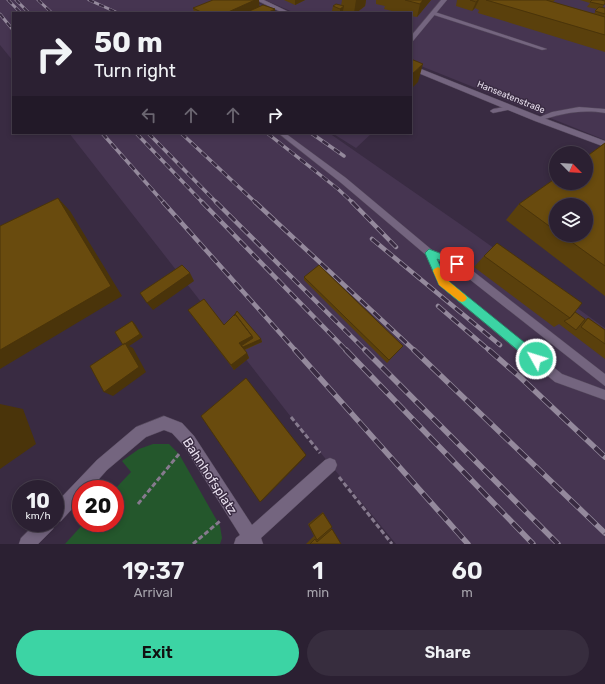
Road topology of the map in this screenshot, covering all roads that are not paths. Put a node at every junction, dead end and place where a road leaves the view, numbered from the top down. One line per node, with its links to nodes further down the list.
1 (444, 0): 4 (street)
2 (263, 1): 3 (street)
3 (286, 12)
4 (433, 13): 5 (street); 6 (lane)
5 (412, 39)
6 (544, 49)
7 (412, 67): 8 (street, Hanseatenstraße)
8 (510, 108): 9 (lane); 11 (street, Hanseatenstraße)
9 (493, 111)
10 (605, 111): 11 (lane)
11 (538, 119): 13 (street, Hanseatenstraße)
12 (282, 134): 14 (lane)
13 (605, 144)
14 (429, 253): 15 (lane); 16 (lane)
15 (605, 381)
16 (605, 395)
17 (330, 465): 20 (street, Bahnhofsplatz)
18 (64, 505): 20 (street, Bahnhofsplatz)
19 (38, 532): 21 (street)
20 (249, 542)
21 (27, 544)

